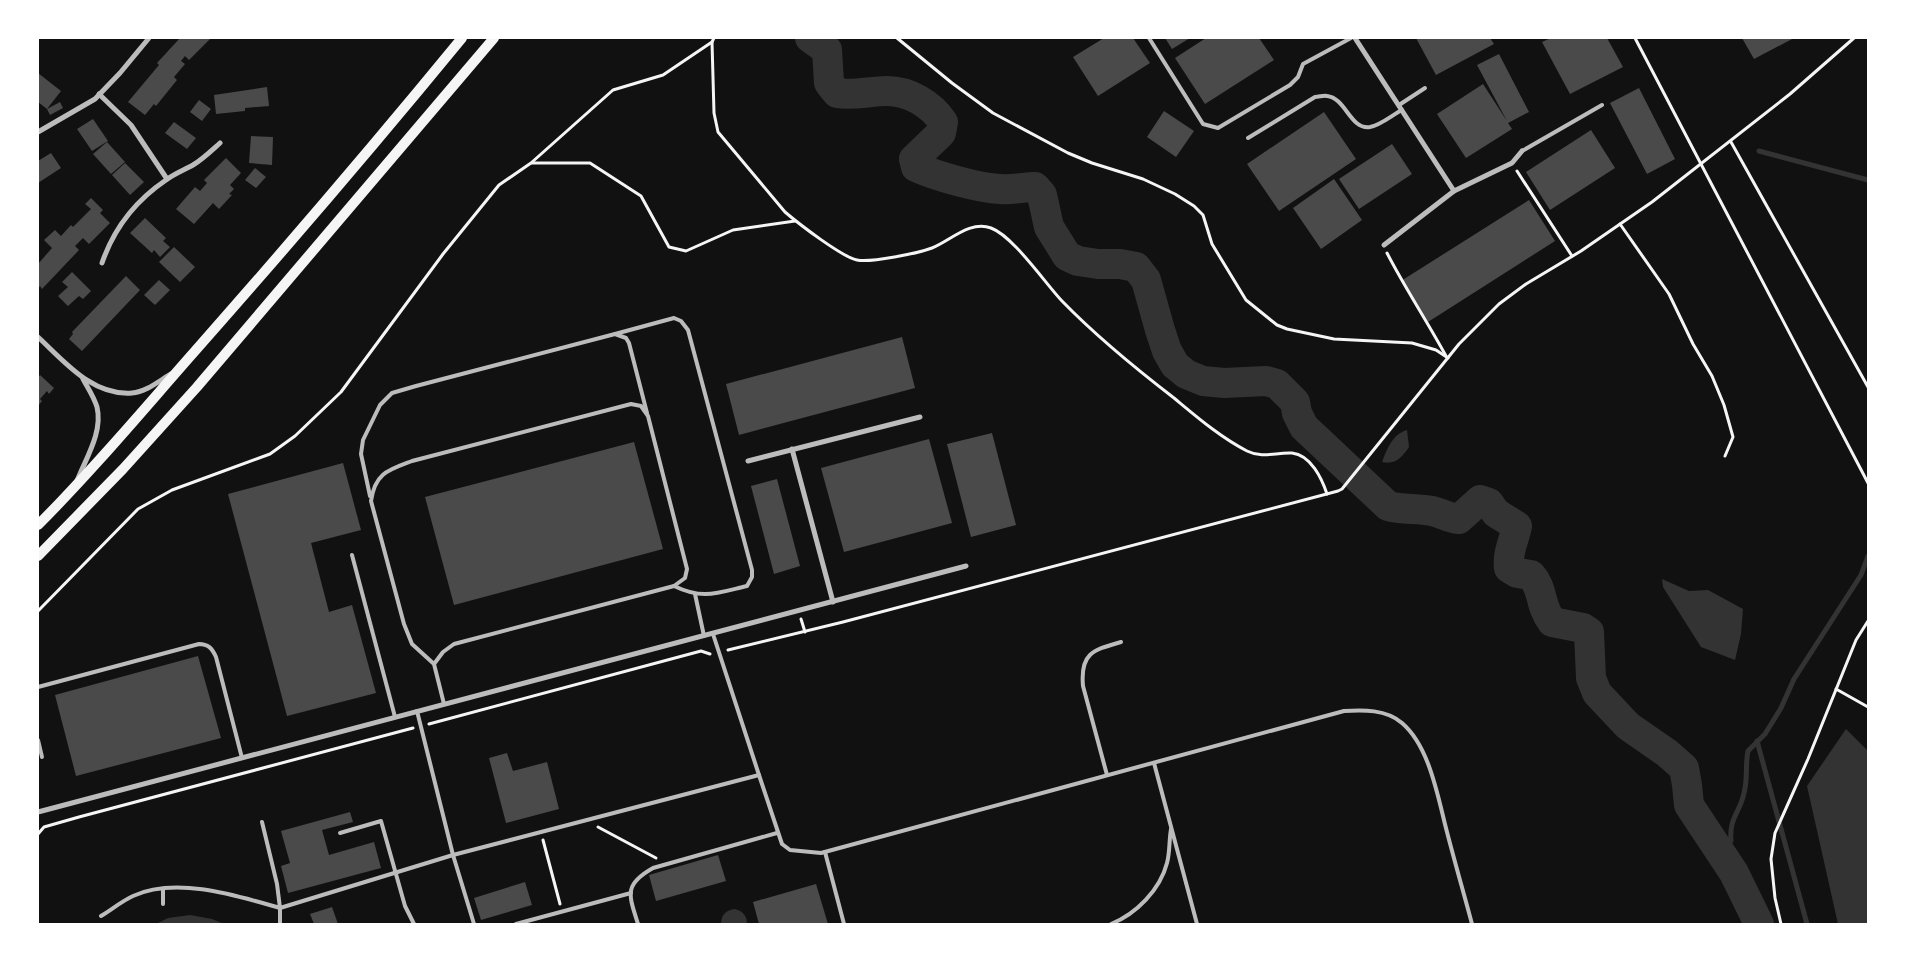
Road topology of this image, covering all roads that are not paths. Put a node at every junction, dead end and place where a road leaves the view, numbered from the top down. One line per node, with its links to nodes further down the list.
1 (149, 38): 8 (street)
2 (462, 38): 21 (main road)
3 (494, 38): 31 (main road)
4 (1149, 38): 5 (lane)
5 (1351, 38)
6 (1355, 38): 10 (street)
7 (1425, 88): 10 (lane)
8 (99, 94): 11 (street); 15 (street)
9 (1602, 105): 14 (lane)
10 (1400, 107): 12 (lane); 16 (street)
11 (38, 132)
12 (1248, 138)
13 (220, 143): 15 (street)
14 (1522, 151): 16 (street)
15 (167, 179): 18 (street)
16 (1454, 191): 17 (street)
17 (1384, 245)
18 (102, 263)
19 (615, 334): 23 (lane); 28 (lane); 34 (lane)
20 (38, 337): 22 (street)
21 (178, 371): 22 (street); 27 (main road)
22 (83, 379): 27 (street)
23 (648, 416): 28 (lane); 33 (lane)
24 (920, 417): 25 (street)
25 (792, 449): 26 (street); 35 (street)
26 (748, 460)
27 (73, 489): 29 (main road)
28 (372, 500): 39 (lane)
29 (38, 525)
30 (352, 555): 43 (lane)
31 (38, 556)
32 (966, 566): 35 (street)
33 (674, 586): 34 (lane); 39 (lane)
34 (695, 594): 37 (lane)
35 (833, 602): 36 (street)
36 (713, 634): 37 (street); 48 (lane)
37 (704, 636): 41 (street)
38 (1121, 642): 49 (lane)
39 (434, 664): 41 (lane)
40 (38, 687): 46 (lane)
41 (444, 704): 42 (street)
42 (417, 711): 43 (street); 56 (lane)
43 (395, 717): 46 (street)
44 (38, 740): 45 (lane)
45 (42, 757)
46 (242, 758): 50 (street)
47 (1154, 763): 49 (lane); 52 (lane); 71 (lane)
48 (759, 774): 54 (lane); 56 (lane)
49 (1107, 775): 55 (lane)
50 (38, 812)
51 (262, 822): 61 (lane)
52 (1171, 826): 69 (lane); 70 (lane)
53 (340, 833): 57 (lane)
54 (777, 833): 55 (lane); 59 (lane)
55 (825, 852): 68 (lane)
56 (453, 855): 57 (lane); 65 (lane)
57 (396, 872): 61 (lane); 64 (lane)
58 (162, 889): 60 (lane); 61 (lane); 62 (lane)
59 (631, 893): 66 (lane); 67 (lane)
60 (163, 904)
61 (280, 908): 63 (lane)
62 (101, 916)
63 (280, 924)
64 (414, 924)
65 (474, 924)
66 (516, 924)
67 (638, 924)
68 (844, 924)
69 (1112, 924)
70 (1197, 924)
71 (1472, 924)

